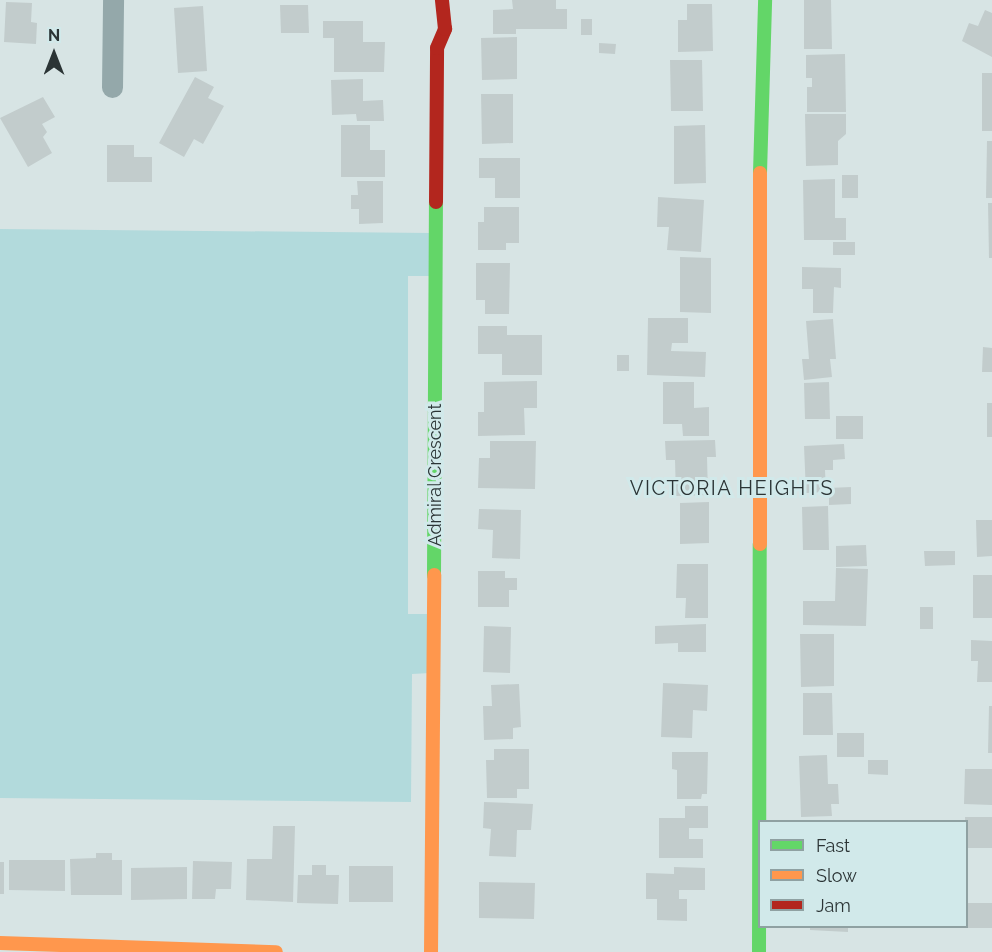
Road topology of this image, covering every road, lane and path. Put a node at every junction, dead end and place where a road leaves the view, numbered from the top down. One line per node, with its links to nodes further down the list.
1 (113, 0): 4 (street)
2 (442, 0): 9 (street, Admiral Crescent)
3 (765, 0): 5 (street)
4 (112, 87)
5 (759, 820)
6 (759, 928): 10 (street)
7 (0, 943): 8 (street)
8 (276, 952)
9 (431, 952)
10 (759, 952)

